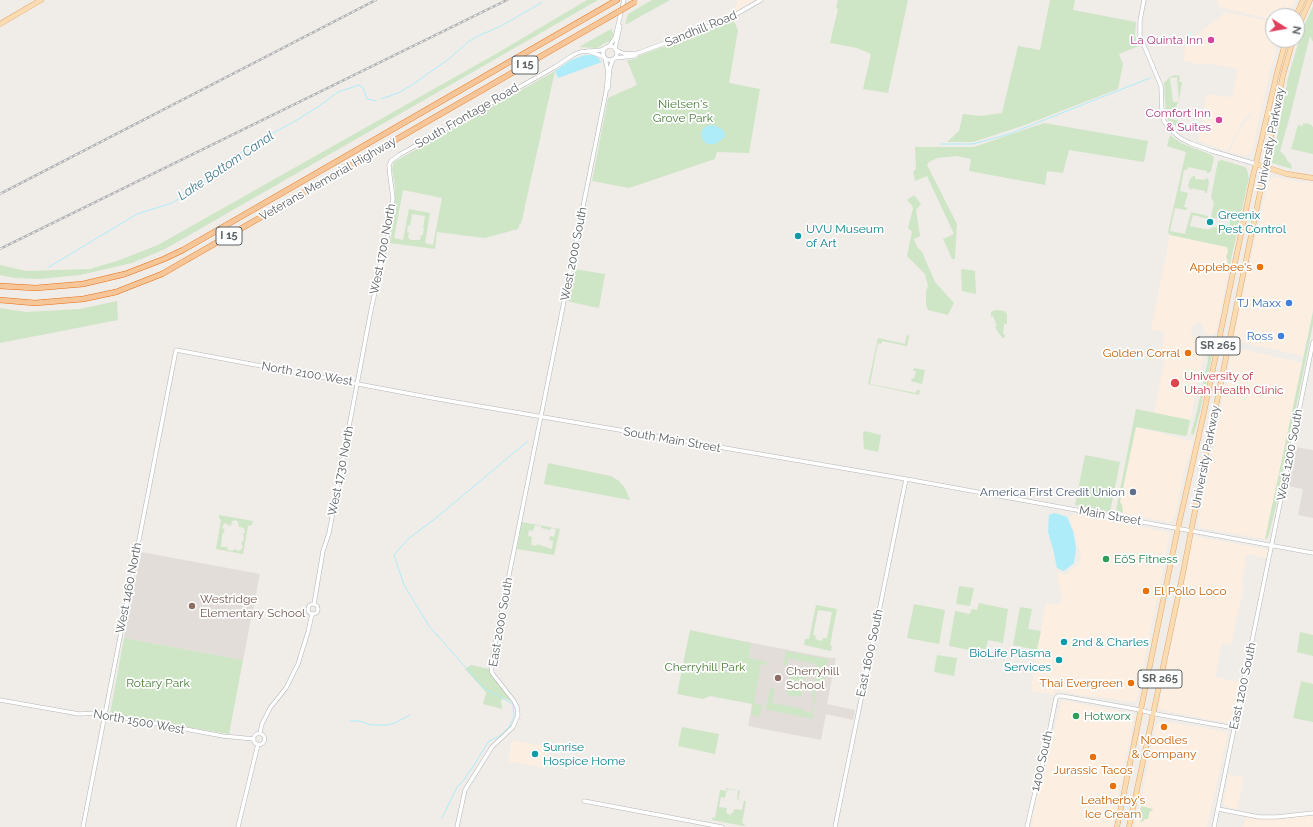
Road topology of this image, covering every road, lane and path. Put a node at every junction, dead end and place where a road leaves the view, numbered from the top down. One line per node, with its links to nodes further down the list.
1 (41, 0): 10 (main road)
2 (624, 0): 9 (street)
3 (761, 0): 17 (street, Sandhill Road)
4 (1144, 0): 22 (street)
5 (1310, 0): 8 (main road)
6 (616, 1): 25 (highway, Veterans Memorial Highway / I 15)
7 (637, 1): 26 (highway, Veterans Memorial Highway / I 15, bridge)
8 (1305, 12)
9 (620, 19): 11 (street); 15 (street)
10 (0, 24)
11 (609, 46): 12 (street); 15 (street)
12 (605, 48): 16 (street, South Frontage Road); 18 (street)
13 (1284, 48): 22 (main road, University Parkway / SR 265)
14 (1291, 48): 23 (main road, University Parkway / SR 265)
15 (616, 49): 17 (street, Sandhill Road); 19 (street)
16 (587, 51): 18 (street); 21 (street, South Frontage Road)
17 (638, 53): 19 (street, Sandhill Road)
18 (605, 58): 19 (street); 20 (street, West 2000 South)
19 (614, 58): 20 (street, West 2000 South)
20 (606, 92): 32 (street, West 2000 South)
21 (391, 161): 27 (street, West 1700 North)
22 (1256, 164): 23 (main road); 34 (main road, University Parkway / SR 265)
23 (1266, 167): 24 (main road); 35 (main road, University Parkway / SR 265)
24 (1313, 178)
25 (0, 286)
26 (0, 300)
27 (366, 337): 30 (street, West 1730 North)
28 (1313, 342): 36 (street, West 1200 South)
29 (176, 350): 30 (street, North 2100 West); 43 (street, West 1460 North)
30 (358, 384): 31 (street, North 2100 West); 38 (street, West 1730 North)
31 (438, 399): 32 (street, South Main Street)
32 (541, 416): 33 (street, South Main Street); 53 (street, East 2000 South)
33 (906, 480): 34 (street, Main Street); 55 (street, East 1600 South)
34 (1179, 528): 35 (street, Main Street); 41 (main road, University Parkway / SR 265)
35 (1191, 531): 36 (street, Main Street); 42 (main road, University Parkway / SR 265)
36 (1272, 545): 37 (street, Main Street); 44 (street, East 1200 South)
37 (1313, 553)
38 (314, 604): 39 (street); 39 (street)
39 (312, 614): 45 (street)
40 (0, 700): 43 (street, North 1500 West)
41 (1142, 710): 42 (street); 56 (street, 1400 South); 57 (main road, SR 265)
42 (1153, 713): 44 (street); 58 (main road, University Parkway / SR 265)
43 (105, 715): 46 (street, North 1500 West); 51 (street, West 1460 North)
44 (1235, 728): 49 (street, East 1200 South)
45 (260, 734): 46 (street); 47 (street)
46 (254, 739): 47 (street)
47 (258, 744): 52 (street)
48 (584, 801): 54 (street)
49 (1218, 809): 50 (street); 59 (street, East 1200 South)
50 (1313, 813)
51 (83, 827)
52 (238, 827)
53 (457, 827)
54 (722, 827)
55 (835, 827)
56 (1028, 827)
57 (1117, 827)
58 (1129, 827)
59 (1214, 827)

